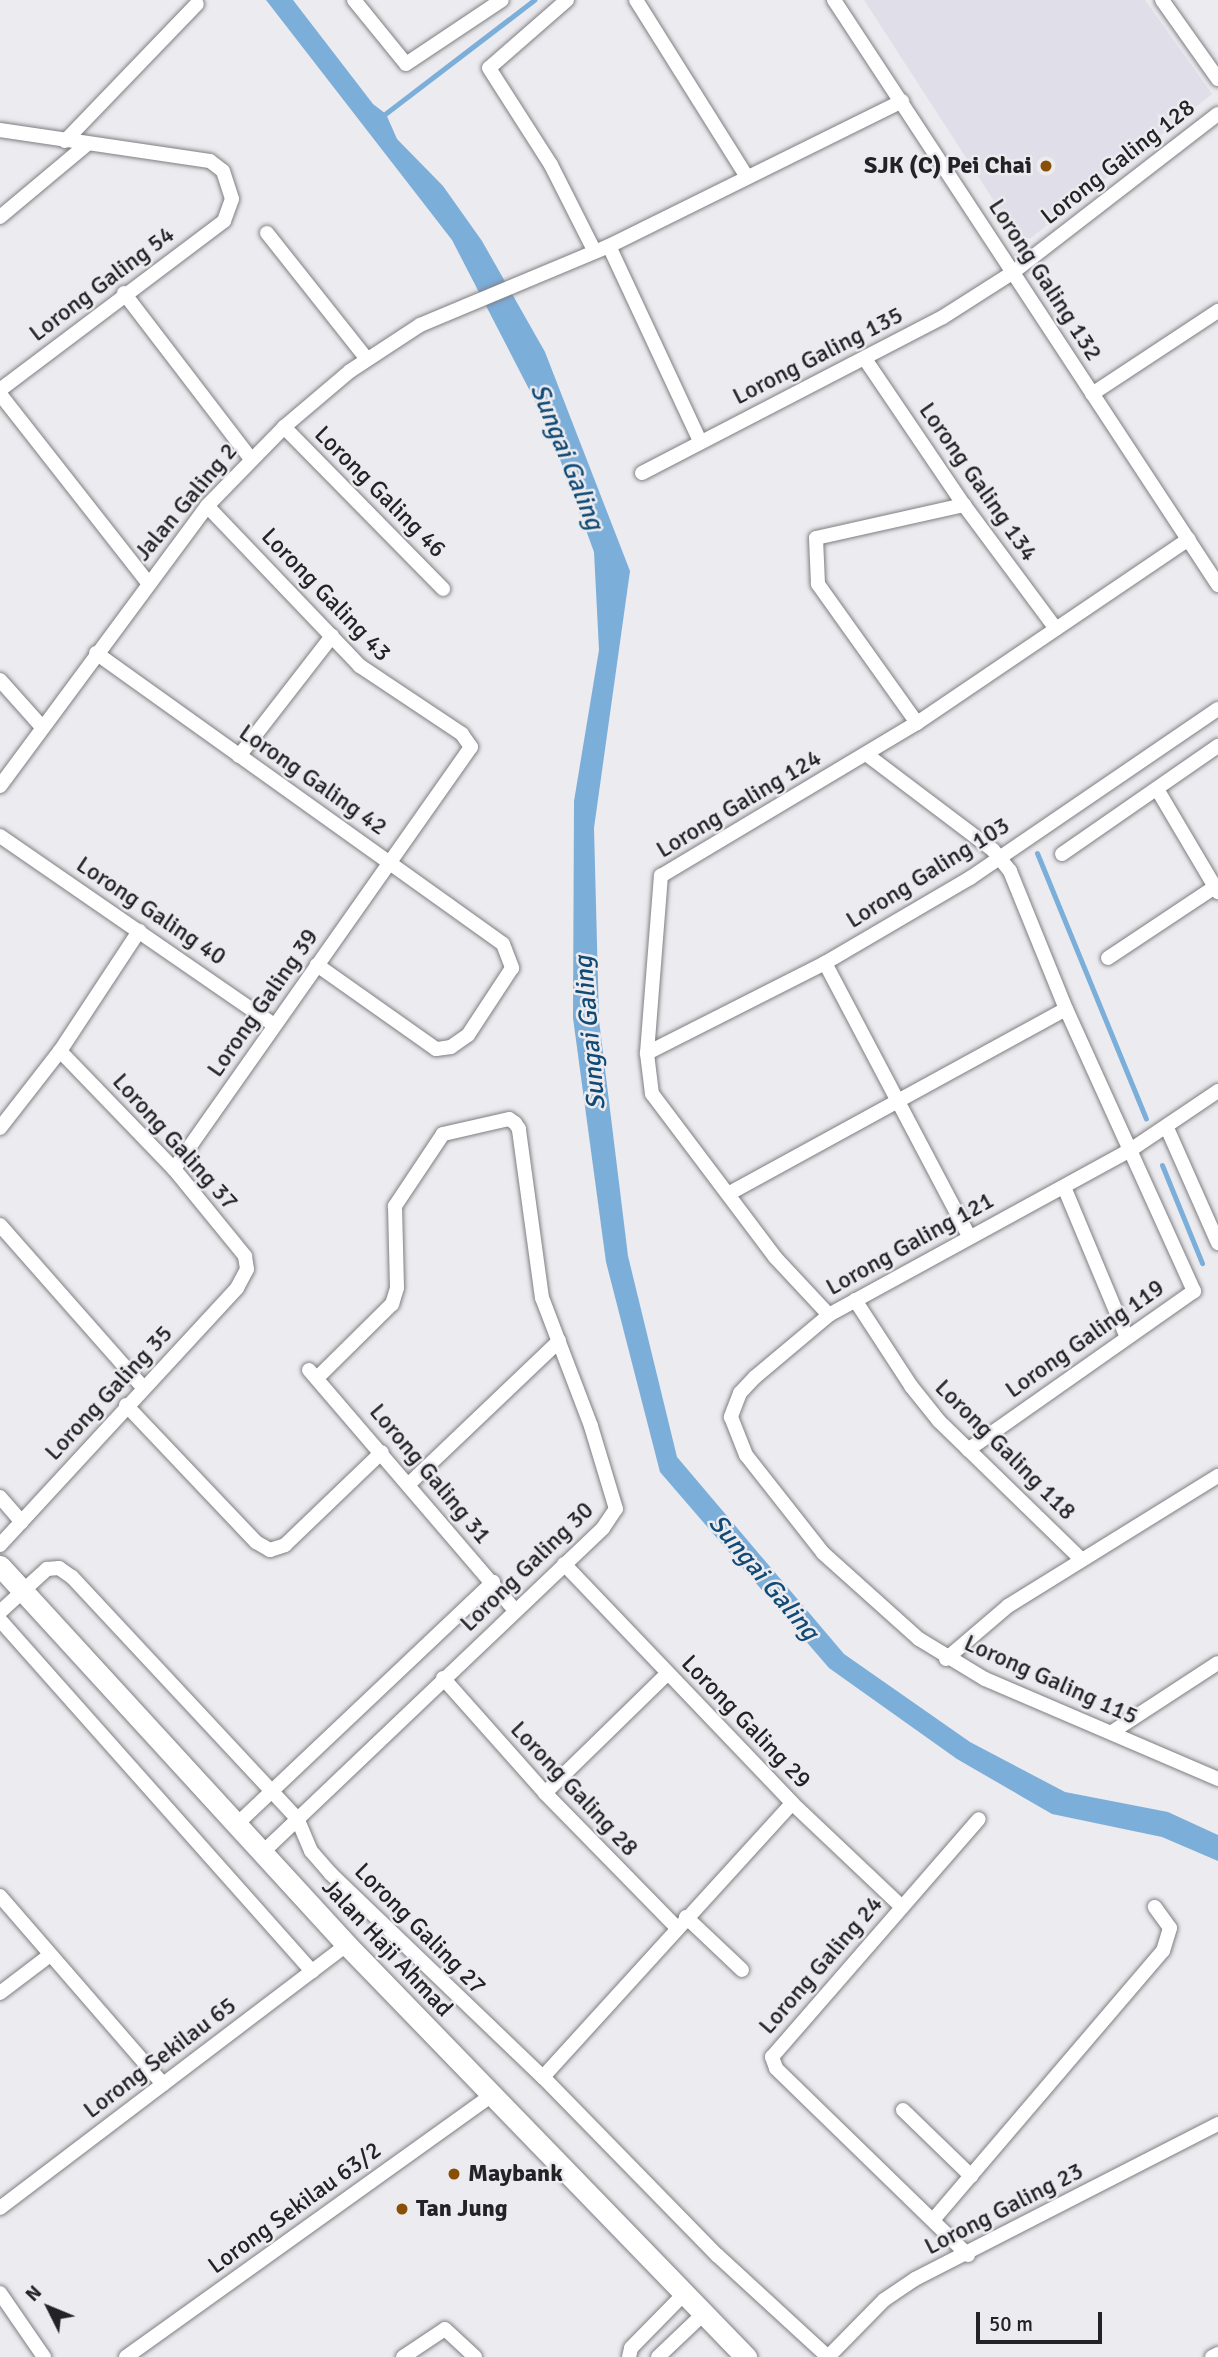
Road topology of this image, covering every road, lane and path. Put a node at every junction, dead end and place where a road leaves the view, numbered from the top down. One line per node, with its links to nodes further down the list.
1 (355, 0): 6 (street)
2 (567, 0): 18 (street)
3 (636, 0): 14 (street)
4 (834, 0): 9 (street, Lorong Galing 132)
5 (1162, 0): 8 (street)
6 (500, 1)
7 (197, 4): 12 (street)
8 (1218, 79)
9 (902, 101): 14 (street, Jalan Galing 2); 19 (street, Lorong Galing 132)
10 (1218, 114): 19 (street, Lorong Galing 128)
11 (0, 130): 12 (street)
12 (65, 141): 13 (street)
13 (86, 145): 15 (street); 20 (street, Lorong Galing 54)
14 (747, 177): 17 (street, Jalan Galing 2)
15 (0, 217)
16 (267, 233): 22 (street)
17 (609, 246): 18 (street, Jalan Galing 2); 27 (street)
18 (595, 252): 22 (street, Jalan Galing 2)
19 (1012, 273): 23 (street, Lorong Galing 135); 25 (street, Lorong Galing 132)
20 (124, 293): 24 (street, Lorong Galing 54); 28 (street)
21 (1218, 311): 25 (street)
22 (366, 359): 26 (street, Jalan Galing 2)
23 (864, 359): 27 (street, Lorong Galing 135); 30 (street, Lorong Galing 134)
24 (0, 392): 33 (street)
25 (1092, 394): 32 (street, Lorong Galing 132)
26 (284, 427): 28 (street, Jalan Galing 2); 35 (street, Lorong Galing 46)
27 (700, 441): 29 (street, Lorong Galing 135)
28 (251, 459): 31 (street, Jalan Galing 2)
29 (642, 473)
30 (964, 505): 36 (street, Lorong Galing 134); 41 (street)
31 (207, 506): 33 (street, Jalan Galing 2); 37 (street, Lorong Galing 43)
32 (1189, 539): 34 (street, Lorong Galing 132); 36 (street, Lorong Galing 124)
33 (148, 583): 38 (street, Jalan Galing 2)
34 (1218, 585)
35 (443, 589)
36 (1056, 629): 41 (street, Lorong Galing 124)
37 (332, 636): 45 (street); 51 (street, Lorong Galing 43)
38 (96, 653): 42 (street, Jalan Galing 2); 45 (street, Lorong Galing 42)
39 (0, 680): 42 (street)
40 (1218, 709): 50 (street, Lorong Galing 103)
41 (917, 723): 44 (street, Lorong Galing 124)
42 (42, 727): 46 (street, Jalan Galing 2)
43 (1218, 746): 47 (street)
44 (866, 754): 50 (street); 60 (street, Lorong Galing 124)
45 (239, 756): 51 (street, Lorong Galing 42)
46 (0, 786)
47 (1157, 789): 49 (street); 52 (street)
48 (0, 836): 53 (street, Lorong Galing 40)
49 (1062, 853)
50 (1002, 858): 55 (street, Lorong Galing 103); 57 (street)
51 (390, 863): 56 (street, Lorong Galing 39); 56 (street, Lorong Galing 42)
52 (1216, 889): 54 (street)
53 (139, 931): 58 (street, Lorong Galing 40); 59 (street)
54 (1108, 958)
55 (825, 963): 60 (street, Lorong Galing 103); 62 (street)
56 (317, 965): 58 (street, Lorong Galing 39)
57 (1066, 1009): 62 (street); 65 (street)
58 (274, 1025): 66 (street, Lorong Galing 39)
59 (60, 1051): 63 (street); 66 (street, Lorong Galing 37)
60 (647, 1053): 68 (street, Lorong Galing 124)
61 (1218, 1091): 64 (street, Lorong Galing 121)
62 (897, 1101): 68 (street); 70 (street)
63 (0, 1128)
64 (1167, 1128): 65 (street, Lorong Galing 121); 71 (street)
65 (1132, 1149): 67 (street, Lorong Galing 121); 75 (street, Lorong Galing 119)
66 (174, 1169): 72 (street, Lorong Galing 37)
67 (1063, 1186): 70 (street, Lorong Galing 121); 75 (street)
68 (728, 1194): 74 (street, Lorong Galing 124)
69 (0, 1224): 78 (street)
70 (969, 1236): 73 (street, Lorong Galing 121)
71 (1218, 1242)
72 (247, 1269): 78 (street, Lorong Galing 35)
73 (855, 1300): 74 (street, Lorong Galing 121); 81 (street, Lorong Galing 118)
74 (829, 1315): 80 (street, Lorong Galing 121)
75 (1126, 1335): 81 (street, Lorong Galing 119)
76 (559, 1341): 77 (street, Lorong Galing 30); 84 (street); 89 (street, Lorong Galing 30)
77 (313, 1374): 82 (street, Lorong Galing 31)
78 (143, 1387): 79 (street, Lorong Galing 35)
79 (126, 1405): 82 (street); 86 (street, Lorong Galing 35)
80 (732, 1407): 96 (street, Lorong Galing 115)
81 (968, 1450): 88 (street, Lorong Galing 118)
82 (382, 1452): 84 (street, Lorong Galing 31)
83 (1218, 1476): 88 (street)
84 (410, 1483): 91 (street, Lorong Galing 31)
85 (0, 1497): 86 (street)
86 (22, 1522): 87 (street, Lorong Galing 35)
87 (0, 1545)
88 (1081, 1559): 96 (street)
89 (564, 1564): 93 (street, Lorong Galing 30); 98 (street, Lorong Galing 29)
90 (0, 1566): 92 (street, Jalan Haji Ahmad)
91 (492, 1582): 93 (street, Lorong Galing 31); 102 (street, Lorong Galing 30)
92 (21, 1593): 94 (street); 102 (street, Lorong Galing 27); 107 (street, Jalan Haji Ahmad)
93 (514, 1609): 99 (street, Lorong Galing 30)
94 (0, 1612)
95 (0, 1620): 116 (street)
96 (946, 1659): 100 (street, Lorong Galing 115)
97 (1218, 1663): 100 (street)
98 (667, 1674): 103 (street); 104 (street, Lorong Galing 29)
99 (443, 1678): 103 (street, Lorong Galing 28); 105 (street, Lorong Galing 30)
100 (1112, 1732): 101 (street, Lorong Galing 115)
101 (1218, 1779)
102 (272, 1792): 105 (street, Lorong Galing 27); 107 (street, Lorong Galing 30)
103 (545, 1793): 112 (street, Lorong Galing 28)
104 (792, 1803): 110 (street, Lorong Galing 29); 112 (street)
105 (297, 1818): 108 (street, Lorong Galing 30); 118 (street, Lorong Galing 27)
106 (979, 1819): 110 (street, Lorong Galing 24)
107 (236, 1825): 108 (street, Jalan Haji Ahmad)
108 (262, 1853): 113 (street, Jalan Haji Ahmad)
109 (0, 1896): 114 (street)
110 (902, 1906): 125 (street, Lorong Galing 24)
111 (1155, 1907): 123 (street)
112 (681, 1923): 115 (street, Lorong Galing 28); 118 (street)
113 (347, 1945): 116 (street, Lorong Sekilau 65); 120 (street, Jalan Haji Ahmad)
114 (50, 1955): 117 (street); 119 (street)
115 (742, 1970)
116 (312, 1971): 119 (street, Lorong Sekilau 65)
117 (0, 1993)
118 (543, 2077): 138 (street)
119 (163, 2084): 124 (street, Lorong Sekilau 65)
120 (490, 2096): 128 (street, Jalan Haji Ahmad); 133 (street, Lorong Sekilau 63/2)
121 (904, 2110): 123 (street)
122 (1218, 2124): 126 (street, Lorong Galing 23)
123 (971, 2176): 125 (street)
124 (0, 2208)
125 (933, 2220): 126 (street, Lorong Galing 24)
126 (968, 2255): 138 (street, Lorong Galing 23)
127 (0, 2293): 132 (street)
128 (682, 2296): 129 (street, Jalan Haji Ahmad); 136 (street)
129 (701, 2316): 131 (street); 137 (street, Jalan Haji Ahmad)
130 (1218, 2354): 139 (street)
131 (664, 2355)
132 (44, 2357)
133 (126, 2357)
134 (403, 2357): 135 (street)
135 (475, 2357)
136 (629, 2357)
137 (746, 2357)
138 (828, 2357)
139 (1213, 2357)

